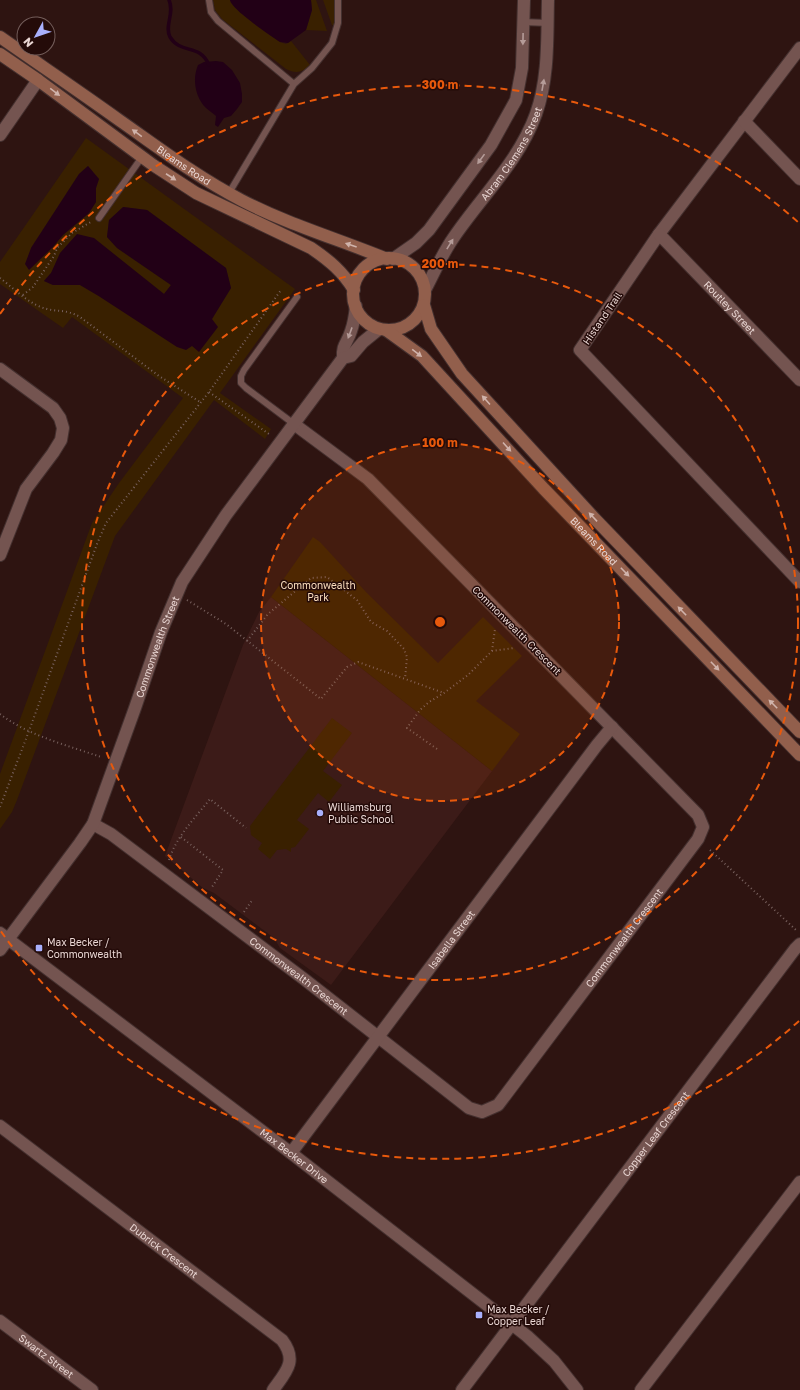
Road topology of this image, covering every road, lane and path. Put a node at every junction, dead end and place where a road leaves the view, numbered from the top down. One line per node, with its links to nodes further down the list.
1 (209, 0): 11 (lane)
2 (338, 0): 11 (lane)
3 (524, 0): 5 (street, Abram Clemens Street)
4 (548, 0): 6 (street, Abram Clemens Street)
5 (523, 22): 6 (lane); 19 (street, Abram Clemens Street, one-way to 19)
6 (548, 22): 23 (street, Abram Clemens Street, one-way to 6)
7 (0, 37): 16 (main road, Bleams Road, one-way to 7)
8 (800, 48): 12 (street, Histand Trail)
9 (0, 54): 10 (main road, Bleams Road)
10 (38, 80): 13 (street); 14 (main road, Bleams Road, one-way to 14)
11 (294, 84): 16 (lane)
12 (744, 121): 15 (street); 18 (street, Histand Trail)
13 (0, 136)
14 (142, 157): 17 (lane); 22 (main road, Bleams Road, one-way to 22)
15 (800, 179)
16 (229, 193): 19 (main road, Bleams Road, one-way to 16)
17 (99, 218): 24 (path)
18 (659, 234): 31 (street, Routley Street); 37 (street, Histand Trail)
19 (390, 259): 22 (main road); 23 (main road)
20 (0, 278): 24 (path)
21 (281, 290): 32 (path)
22 (354, 290): 27 (main road)
23 (425, 290): 26 (main road)
24 (23, 296): 33 (path)
25 (296, 297): 34 (lane)
26 (424, 305): 28 (main road); 48 (main road, Bleams Road, one-way to 26)
27 (356, 306): 28 (main road); 29 (street, Commonwealth Street, one-way to 29)
28 (382, 329): 29 (street, Commonwealth Street); 50 (main road, Bleams Road, one-way to 50)
29 (343, 358): 34 (street, Commonwealth Street)
30 (0, 369): 36 (street)
31 (800, 380)
32 (209, 392): 33 (path); 35 (path)
33 (200, 402): 47 (path)
34 (294, 424): 38 (street, Commonwealth Street); 46 (street, Commonwealth Crescent)
35 (269, 434)
36 (0, 556)
37 (800, 582)
38 (177, 594): 40 (path); 53 (street, Commonwealth Street)
39 (495, 629): 42 (path)
40 (247, 641): 43 (path); 43 (path)
41 (514, 648): 42 (path)
42 (492, 651): 44 (path)
43 (405, 679): 44 (path)
44 (444, 693): 49 (path)
45 (0, 714): 47 (path)
46 (612, 727): 65 (street, Isabella Street); 65 (street, Commonwealth Crescent)
47 (29, 731): 51 (path); 52 (path)
48 (800, 732)
49 (437, 749)
50 (800, 755)
51 (101, 757)
52 (0, 807)
53 (93, 824): 62 (street, Commonwealth Street); 65 (street, Commonwealth Crescent)
54 (246, 828): 55 (path)
55 (180, 837): 57 (path); 58 (path)
56 (710, 850): 61 (path)
57 (169, 860)
58 (212, 887)
59 (253, 899): 60 (path)
60 (244, 912)
61 (796, 930)
62 (4, 936): 64 (street, Commonwealth Street); 67 (street, Max Becker Drive)
63 (800, 944): 70 (street, Copper Leaf Crescent)
64 (0, 950)
65 (378, 1037): 67 (street, Isabella Street)
66 (0, 1126): 72 (street, Dubrick Crescent)
67 (291, 1153): 70 (street, Max Becker Drive)
68 (800, 1182): 75 (street)
69 (0, 1322): 71 (street, Swartz Street)
70 (511, 1324): 73 (street, Copper Leaf Crescent); 74 (street, Max Becker Drive)
71 (92, 1390)
72 (273, 1390)
73 (462, 1390)
74 (577, 1390)
75 (641, 1390)

